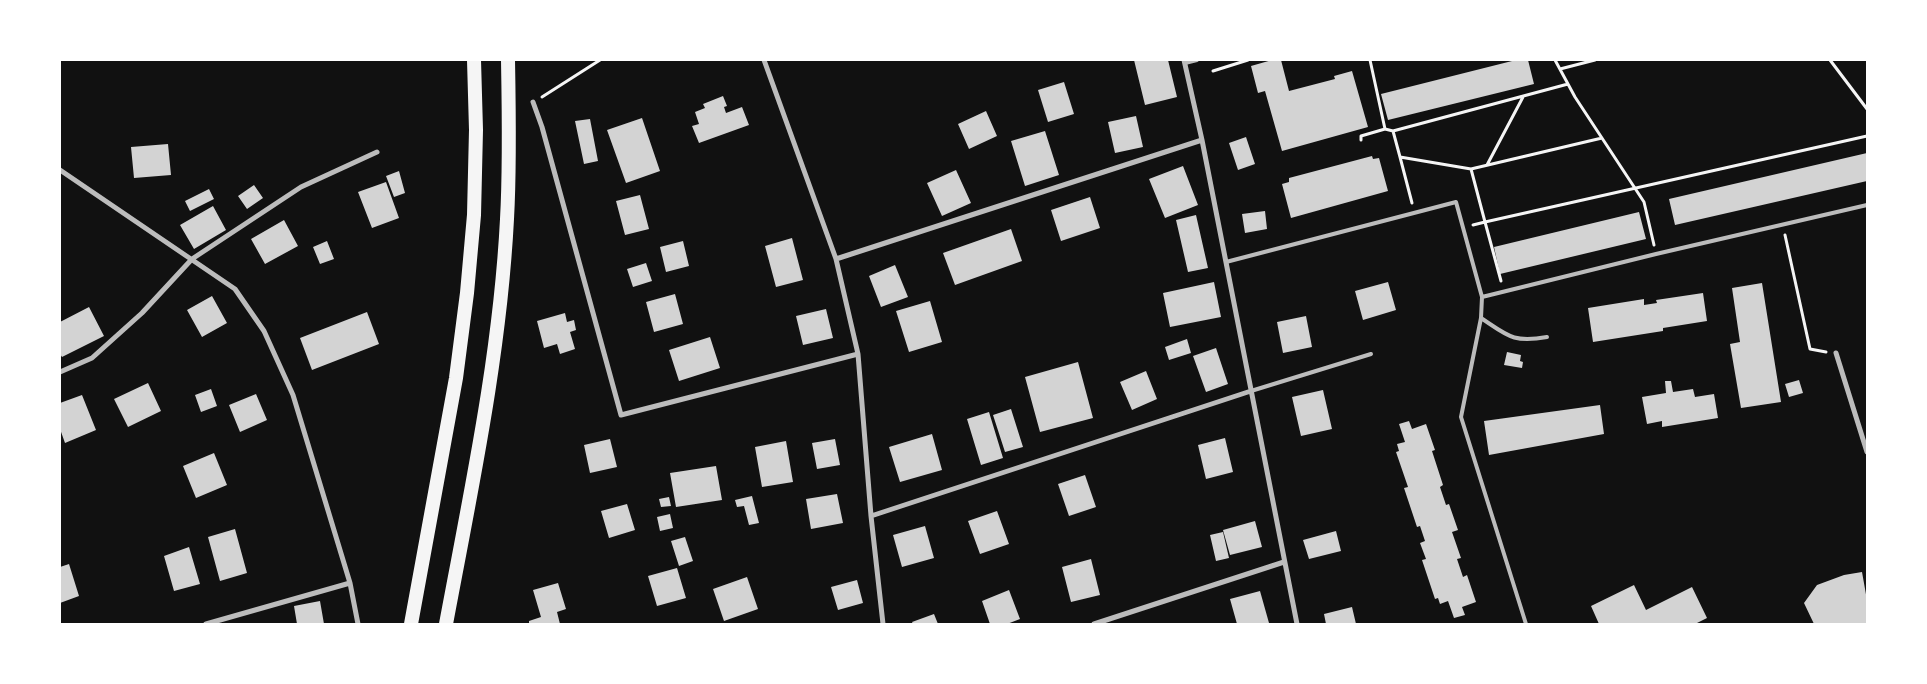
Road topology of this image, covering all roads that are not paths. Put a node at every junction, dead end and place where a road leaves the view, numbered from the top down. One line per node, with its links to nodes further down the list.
1 (474, 60): 28 (highway)
2 (508, 60): 29 (highway)
3 (764, 60): 12 (street)
4 (1197, 60): 5 (lane)
5 (1185, 62): 7 (street)
6 (533, 102): 18 (street)
7 (1202, 140): 12 (street); 13 (street)
8 (377, 152): 11 (street)
9 (60, 170): 11 (street)
10 (1867, 205): 14 (lane)
11 (192, 259): 20 (street); 25 (street)
12 (836, 259): 18 (street)
13 (1226, 262): 14 (lane); 21 (street)
14 (1482, 297): 15 (lane)
15 (1481, 318): 16 (lane); 33 (lane)
16 (1547, 337)
17 (1836, 353): 22 (street)
18 (858, 354): 23 (street)
19 (1371, 354): 21 (lane)
20 (60, 372)
21 (1250, 390): 23 (street); 24 (street)
22 (1867, 452)
23 (871, 516): 30 (street)
24 (1284, 562): 31 (street); 32 (street)
25 (350, 583): 26 (street); 27 (street)
26 (206, 624)
27 (358, 624)
28 (411, 624)
29 (446, 624)
30 (883, 624)
31 (1094, 624)
32 (1297, 624)
33 (1526, 624)

